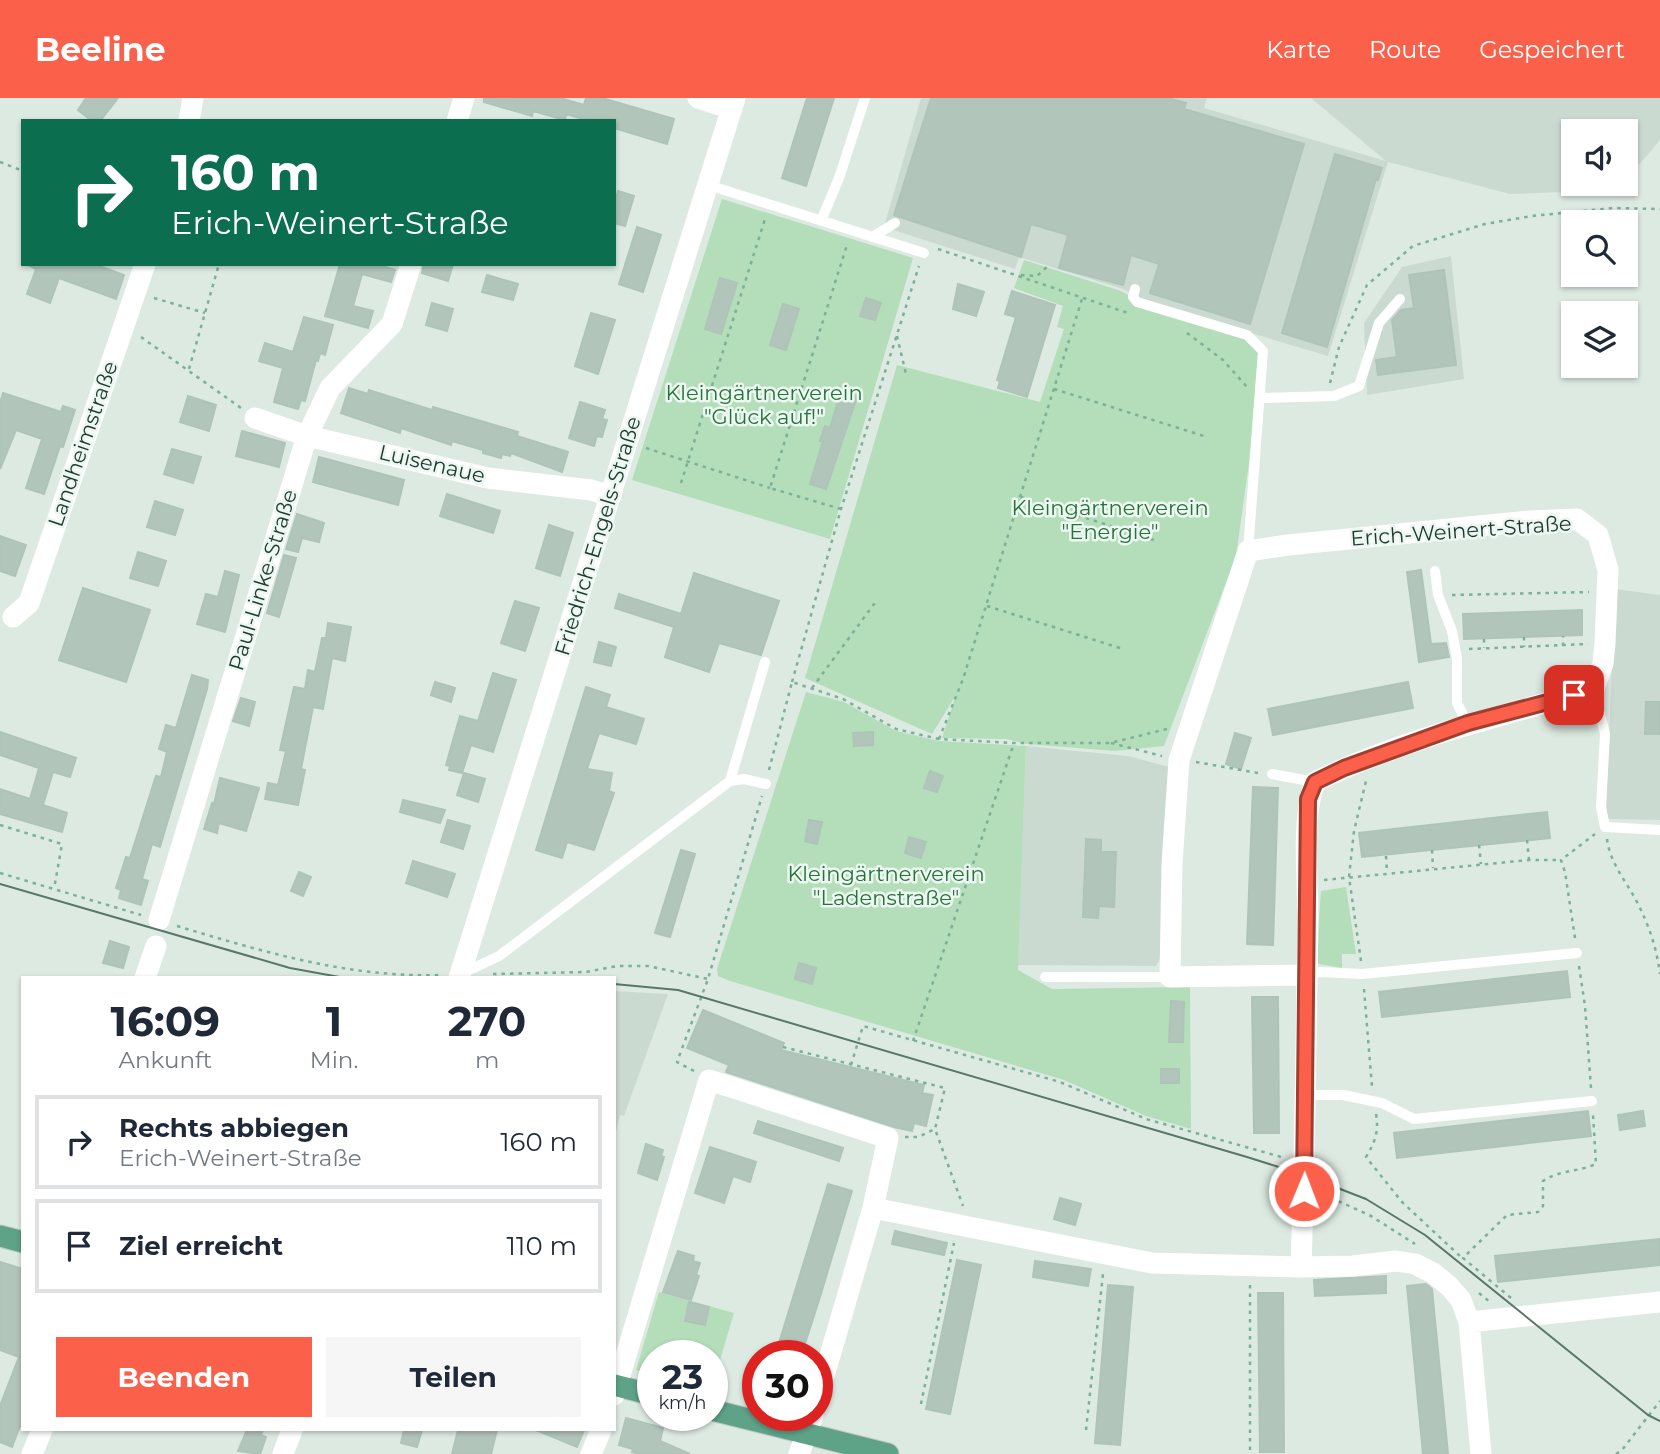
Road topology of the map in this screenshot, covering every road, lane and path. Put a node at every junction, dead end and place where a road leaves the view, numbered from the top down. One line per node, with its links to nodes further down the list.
1 (193, 98): 6 (street)
2 (464, 98): 7 (street)
3 (698, 98): 5 (street)
4 (865, 98): 13 (lane)
5 (734, 103): 10 (street, Friedrich-Engels-Straße)
6 (189, 119)
7 (458, 119)
8 (0, 162): 9 (path)
9 (21, 170)
10 (708, 185): 11 (lane); 40 (street, Friedrich-Engels-Straße)
11 (769, 204): 13 (lane); 41 (path)
12 (1660, 209): 35 (path)
13 (821, 220): 15 (lane)
14 (895, 223): 16 (lane)
15 (851, 230): 16 (lane); 43 (path)
16 (872, 237): 17 (lane)
17 (924, 253): 22 (path); 31 (path)
18 (144, 266): 24 (street, Landheimstraße)
19 (218, 266): 27 (path)
20 (410, 266): 38 (street, Paul-Linke-Straße)
21 (1048, 266): 22 (path)
22 (1017, 275): 25 (path)
23 (1135, 289): 36 (lane)
24 (135, 293): 27 (path); 29 (street, Landheimstraße)
25 (1083, 298): 28 (path); 34 (path)
26 (1400, 299): 35 (lane)
27 (205, 313): 32 (path)
28 (1135, 315)
29 (124, 325): 32 (path); 54 (street, Landheimstraße)
30 (1187, 332): 36 (path)
31 (896, 333): 33 (path); 46 (path)
32 (189, 369): 37 (path)
33 (906, 374)
34 (1054, 389): 39 (path); 45 (path)
35 (1326, 396): 36 (lane)
36 (1260, 398): 48 (lane)
37 (248, 413): 38 (street, Luisenaue)
38 (307, 436): 44 (street, Luisenaue); 95 (street, Paul-Linke-Straße)
39 (1207, 437)
40 (628, 442): 41 (path); 44 (street, Friedrich-Engels-Straße)
41 (687, 462): 42 (path); 43 (path)
42 (681, 483)
43 (770, 488): 46 (path)
44 (611, 496): 102 (street, Friedrich-Engels-Straße)
45 (1021, 497): 47 (path); 53 (path)
46 (841, 509): 65 (path)
47 (1157, 541)
48 (1248, 551): 50 (street, Erich-Weinert-Straße); 68 (street)
49 (1435, 571): 51 (lane)
50 (1608, 592): 51 (path); 63 (street, Erich-Weinert-Straße)
51 (1438, 595): 62 (lane)
52 (877, 600): 66 (path)
53 (987, 606): 61 (path); 70 (path)
54 (13, 617)
55 (1563, 636): 58 (path)
56 (1524, 637): 59 (path)
57 (1484, 639): 60 (path)
58 (1563, 646): 59 (path); 63 (path)
59 (1524, 647): 60 (path)
60 (1484, 648): 62 (path)
61 (1123, 649)
62 (1455, 649): 69 (lane)
63 (1604, 653): 67 (street, Erich-Weinert-Straße)
64 (765, 662): 76 (lane)
65 (792, 682): 66 (path); 78 (path)
66 (812, 688): 70 (path)
67 (1594, 689): 69 (street); 80 (lane)
68 (1192, 721): 72 (path); 74 (street)
69 (1468, 723): 73 (street)
70 (939, 739): 71 (path)
71 (1014, 743): 72 (path); 108 (path)
72 (1110, 743): 74 (path)
73 (1372, 758): 77 (street); 92 (path)
74 (1179, 760): 75 (path); 104 (street)
75 (1272, 774): 77 (lane)
76 (730, 781): 78 (lane); 102 (lane)
77 (1315, 782): 93 (street)
78 (765, 784): 105 (path)
79 (0, 825): 94 (path)
80 (1605, 827): 81 (lane); 99 (path)
81 (1660, 830)
82 (1527, 840): 86 (path)
83 (1479, 845): 88 (path)
84 (1432, 850): 89 (path)
85 (1386, 856): 91 (path)
86 (1529, 860): 87 (path); 88 (path)
87 (1561, 860)
88 (1481, 864): 89 (path)
89 (1433, 868): 91 (path)
90 (0, 873): 94 (path)
91 (1387, 873): 92 (path)
92 (1349, 877): 93 (path); 98 (path)
93 (1308, 882): 100 (street)
94 (54, 889): 95 (path)
95 (159, 920): 102 (path)
96 (156, 946): 101 (street)
97 (1577, 953): 98 (lane)
98 (1362, 974): 100 (lane); 113 (path)
99 (1660, 974)
100 (1307, 975): 104 (street); 112 (street)
101 (146, 976)
102 (459, 976): 105 (path)
103 (1045, 977): 104 (lane)
104 (1170, 977)
105 (708, 979): 106 (path)
106 (696, 1011): 107 (path); 111 (path)
107 (701, 1013)
108 (913, 1041): 110 (path); 117 (path)
109 (783, 1047): 110 (path)
110 (851, 1065): 115 (path)
111 (709, 1080): 116 (street); 130 (street)
112 (1306, 1096): 113 (lane); 117 (street)
113 (1373, 1101): 114 (lane); 123 (path)
114 (1592, 1101): 123 (path)
115 (935, 1129): 116 (path); 119 (path)
116 (888, 1138): 118 (street)
117 (1304, 1163): 125 (street)
118 (873, 1208): 119 (street); 129 (street)
119 (964, 1225): 122 (street); 134 (path)
120 (0, 1236): 121 (main road)
121 (21, 1241)
122 (1105, 1254): 124 (street); 135 (path)
123 (1463, 1258): 127 (path)
124 (1251, 1267): 125 (street); 141 (path)
125 (1301, 1267): 128 (street)
126 (1660, 1301): 127 (street)
127 (1532, 1315): 128 (street)
128 (1469, 1322): 147 (street)
129 (833, 1345)
130 (616, 1386)
131 (616, 1389): 132 (main road)
132 (637, 1392)
133 (1660, 1401): 148 (path)
134 (921, 1404)
135 (1086, 1430)
136 (42, 1431): 142 (street)
137 (292, 1431): 143 (street)
138 (600, 1431): 144 (street)
139 (808, 1431): 145 (street)
140 (826, 1431): 146 (main road)
141 (1250, 1450)
142 (32, 1454)
143 (283, 1454)
144 (591, 1454)
145 (799, 1454)
146 (888, 1454)
147 (1481, 1454)
148 (1616, 1454)

